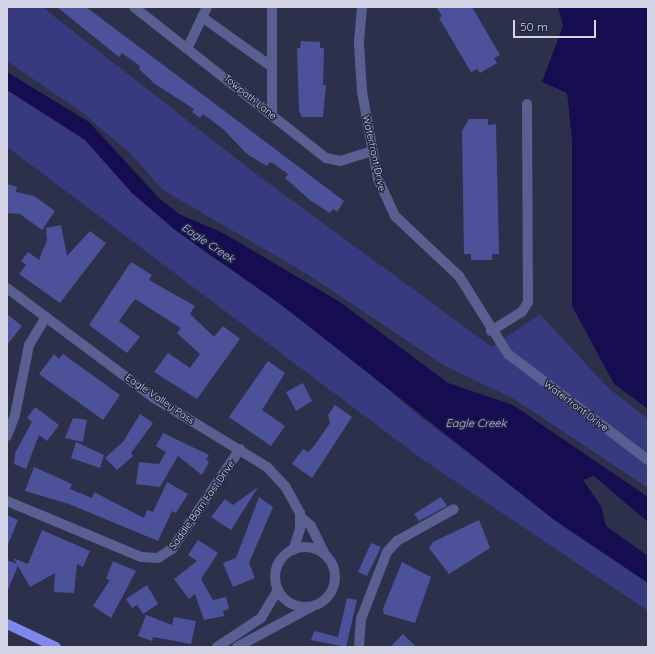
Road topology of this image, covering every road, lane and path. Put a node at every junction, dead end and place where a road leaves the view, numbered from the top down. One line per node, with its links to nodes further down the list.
1 (134, 7): 6 (street, Towpath Lane)
2 (207, 7): 5 (street)
3 (272, 7): 7 (street)
4 (362, 7): 10 (street, Waterfront Drive)
5 (202, 17): 6 (street); 7 (street)
6 (188, 47): 9 (street, Towpath Lane)
7 (272, 67): 9 (street)
8 (527, 104): 13 (street)
9 (272, 115): 10 (street, Towpath Lane)
10 (373, 151): 13 (street, Waterfront Drive)
11 (7, 288): 12 (street, Eagle Valley Pass)
12 (46, 317): 14 (street); 15 (street, Eagle Valley Pass)
13 (491, 331): 16 (street, Waterfront Drive)
14 (7, 436)
15 (240, 450): 17 (street, Saddle Barn East Drive); 19 (street, Eagle Valley Pass)
16 (648, 460)
17 (7, 500)
18 (454, 509): 28 (street)
19 (302, 518): 20 (street); 21 (street, Eagle Valley Pass)
20 (293, 550): 21 (street); 22 (street)
21 (325, 556): 23 (street, Eagle Valley Pass)
22 (278, 590): 23 (street); 26 (street)
23 (316, 604): 27 (street, Eagle Valley Pass)
24 (7, 624): 25 (main road)
25 (56, 647)
26 (217, 647)
27 (237, 647)
28 (359, 647)

